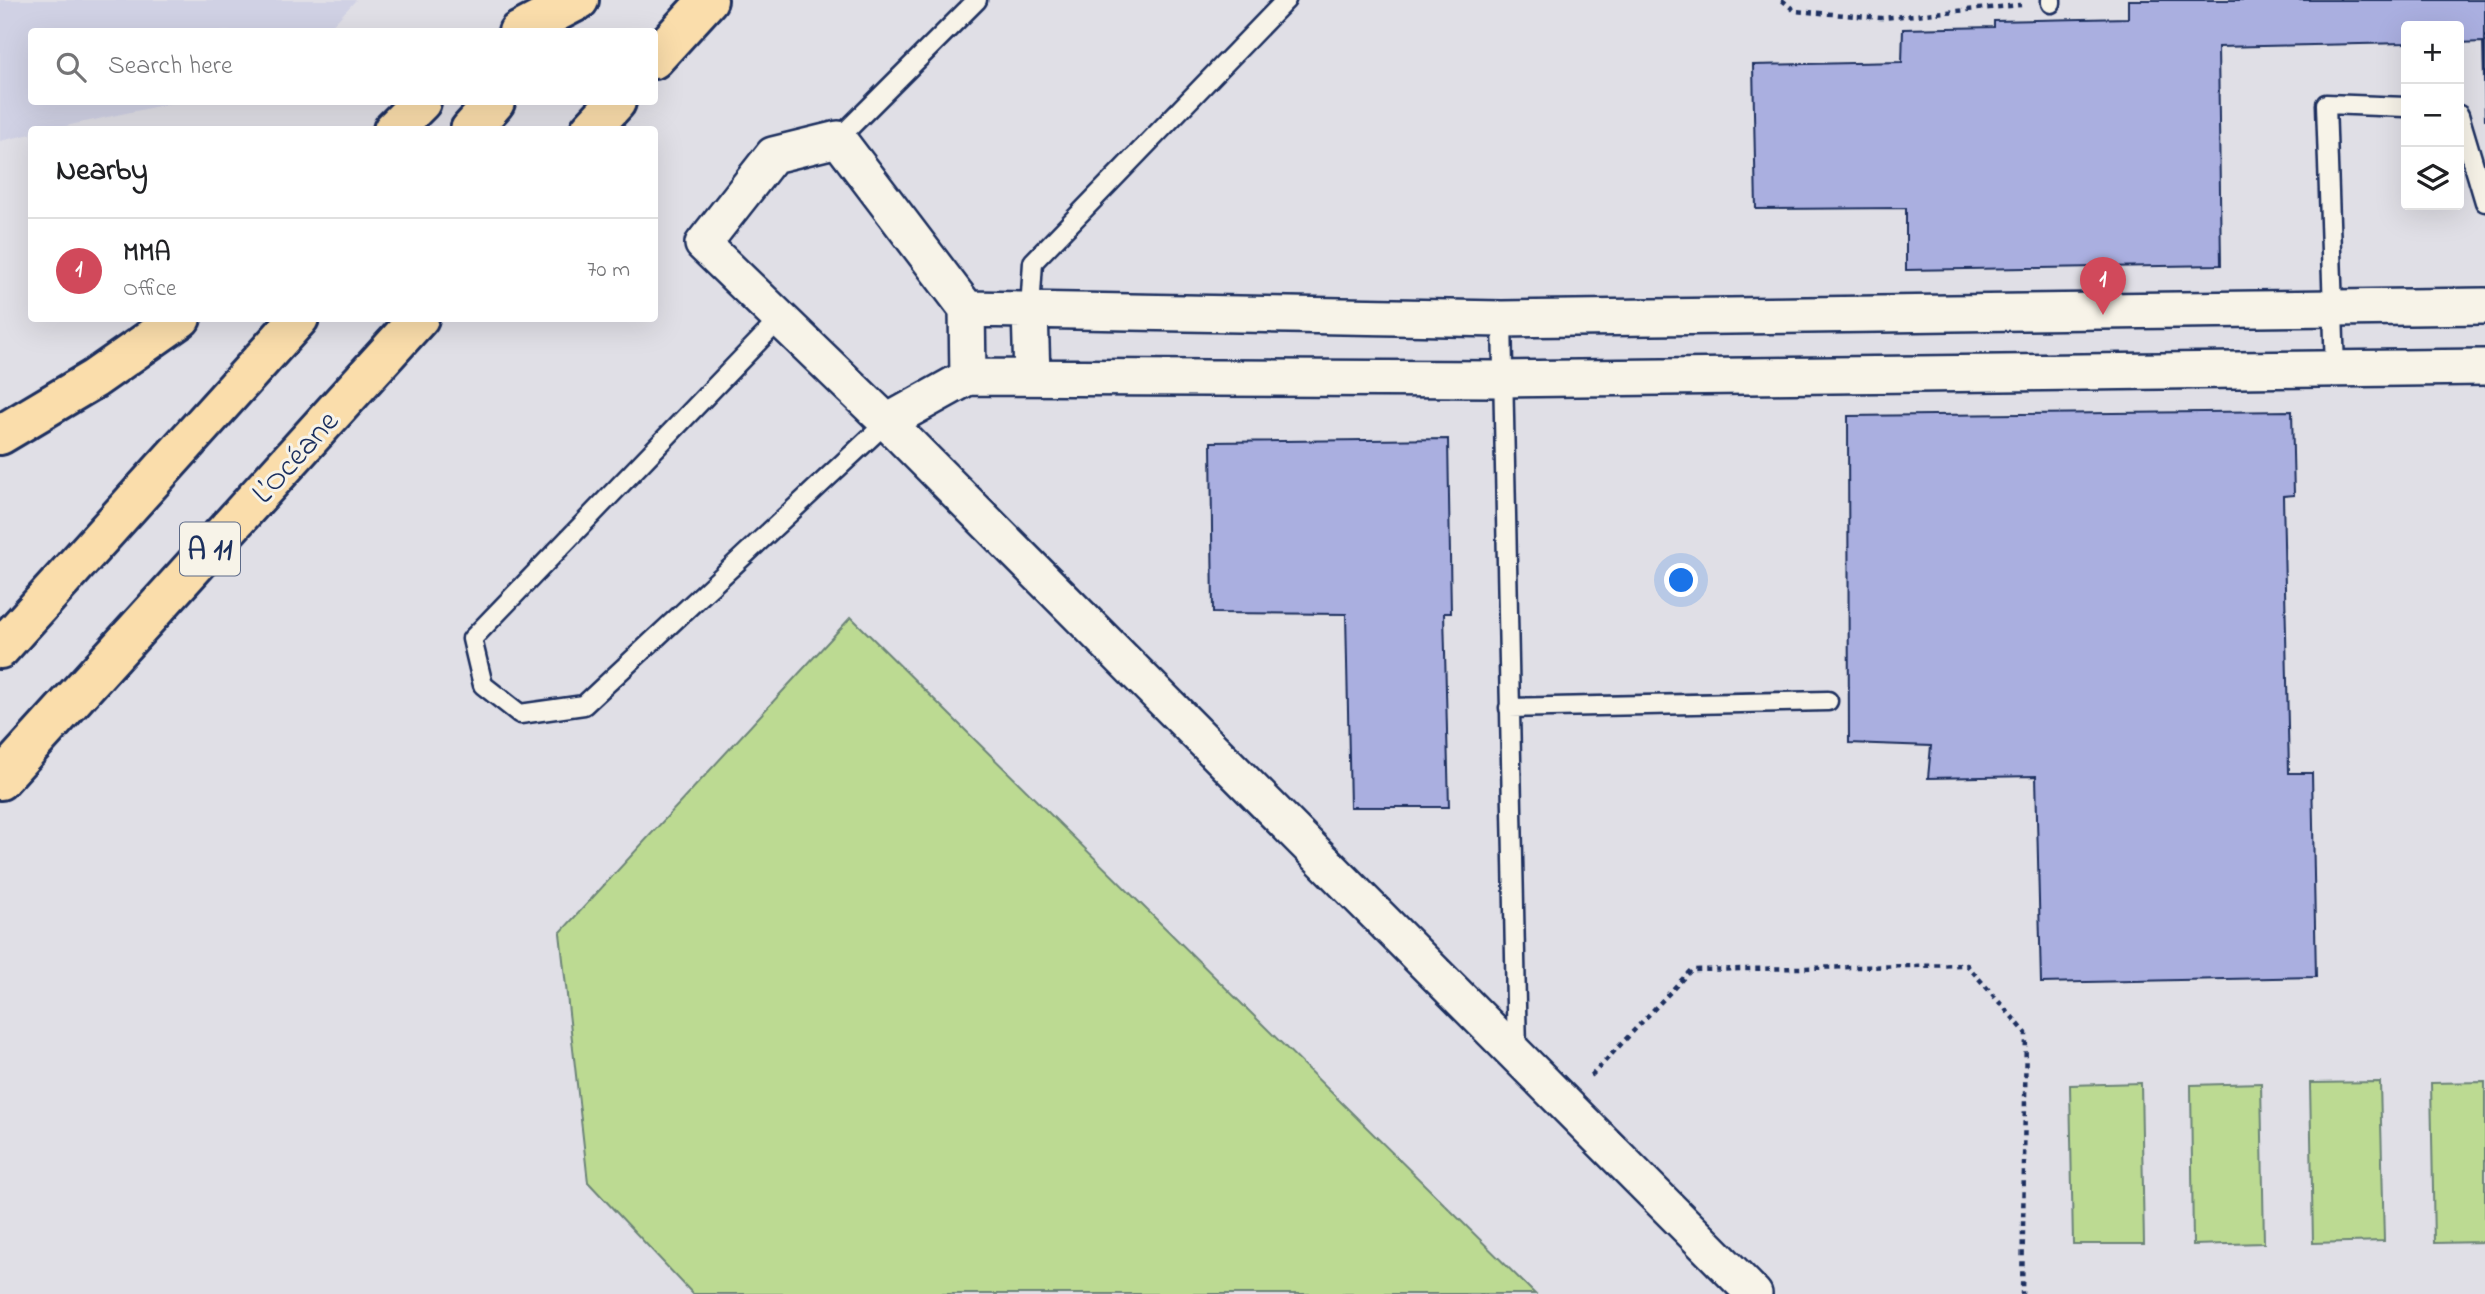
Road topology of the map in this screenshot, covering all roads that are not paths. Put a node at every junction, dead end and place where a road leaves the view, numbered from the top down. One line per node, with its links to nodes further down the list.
1 (579, 0): 6 (highway)
2 (587, 0): 7 (highway)
3 (708, 0): 8 (highway)
4 (977, 0): 17 (lane)
5 (1286, 0): 22 (lane)
6 (526, 28)
7 (562, 28)
8 (658, 55)
9 (418, 105): 13 (highway)
10 (492, 105): 14 (highway)
11 (613, 105): 15 (highway)
12 (2401, 107): 21 (lane)
13 (397, 126)
14 (474, 126)
15 (594, 126)
16 (2464, 132): 18 (lane)
17 (838, 139): 20 (street); 23 (street)
18 (2485, 202)
19 (2485, 306): 21 (street)
20 (967, 309): 22 (street); 30 (street)
21 (2330, 309): 24 (street); 29 (lane)
22 (1030, 310): 24 (street); 31 (street)
23 (780, 318): 33 (street); 33 (lane)
24 (1502, 319): 32 (lane)
25 (175, 322): 34 (highway)
26 (295, 322): 35 (highway)
27 (415, 322): 38 (highway, L’Océane / A 11)
28 (2485, 367): 29 (street)
29 (2334, 369): 32 (street)
30 (968, 377): 31 (street); 33 (street)
31 (1032, 377): 32 (street)
32 (1502, 379): 37 (lane)
33 (887, 422): 39 (street)
34 (0, 435)
35 (0, 649)
36 (1828, 701): 37 (lane)
37 (1509, 708): 39 (lane)
38 (0, 780)
39 (1517, 1057): 40 (street)
40 (1754, 1294)

